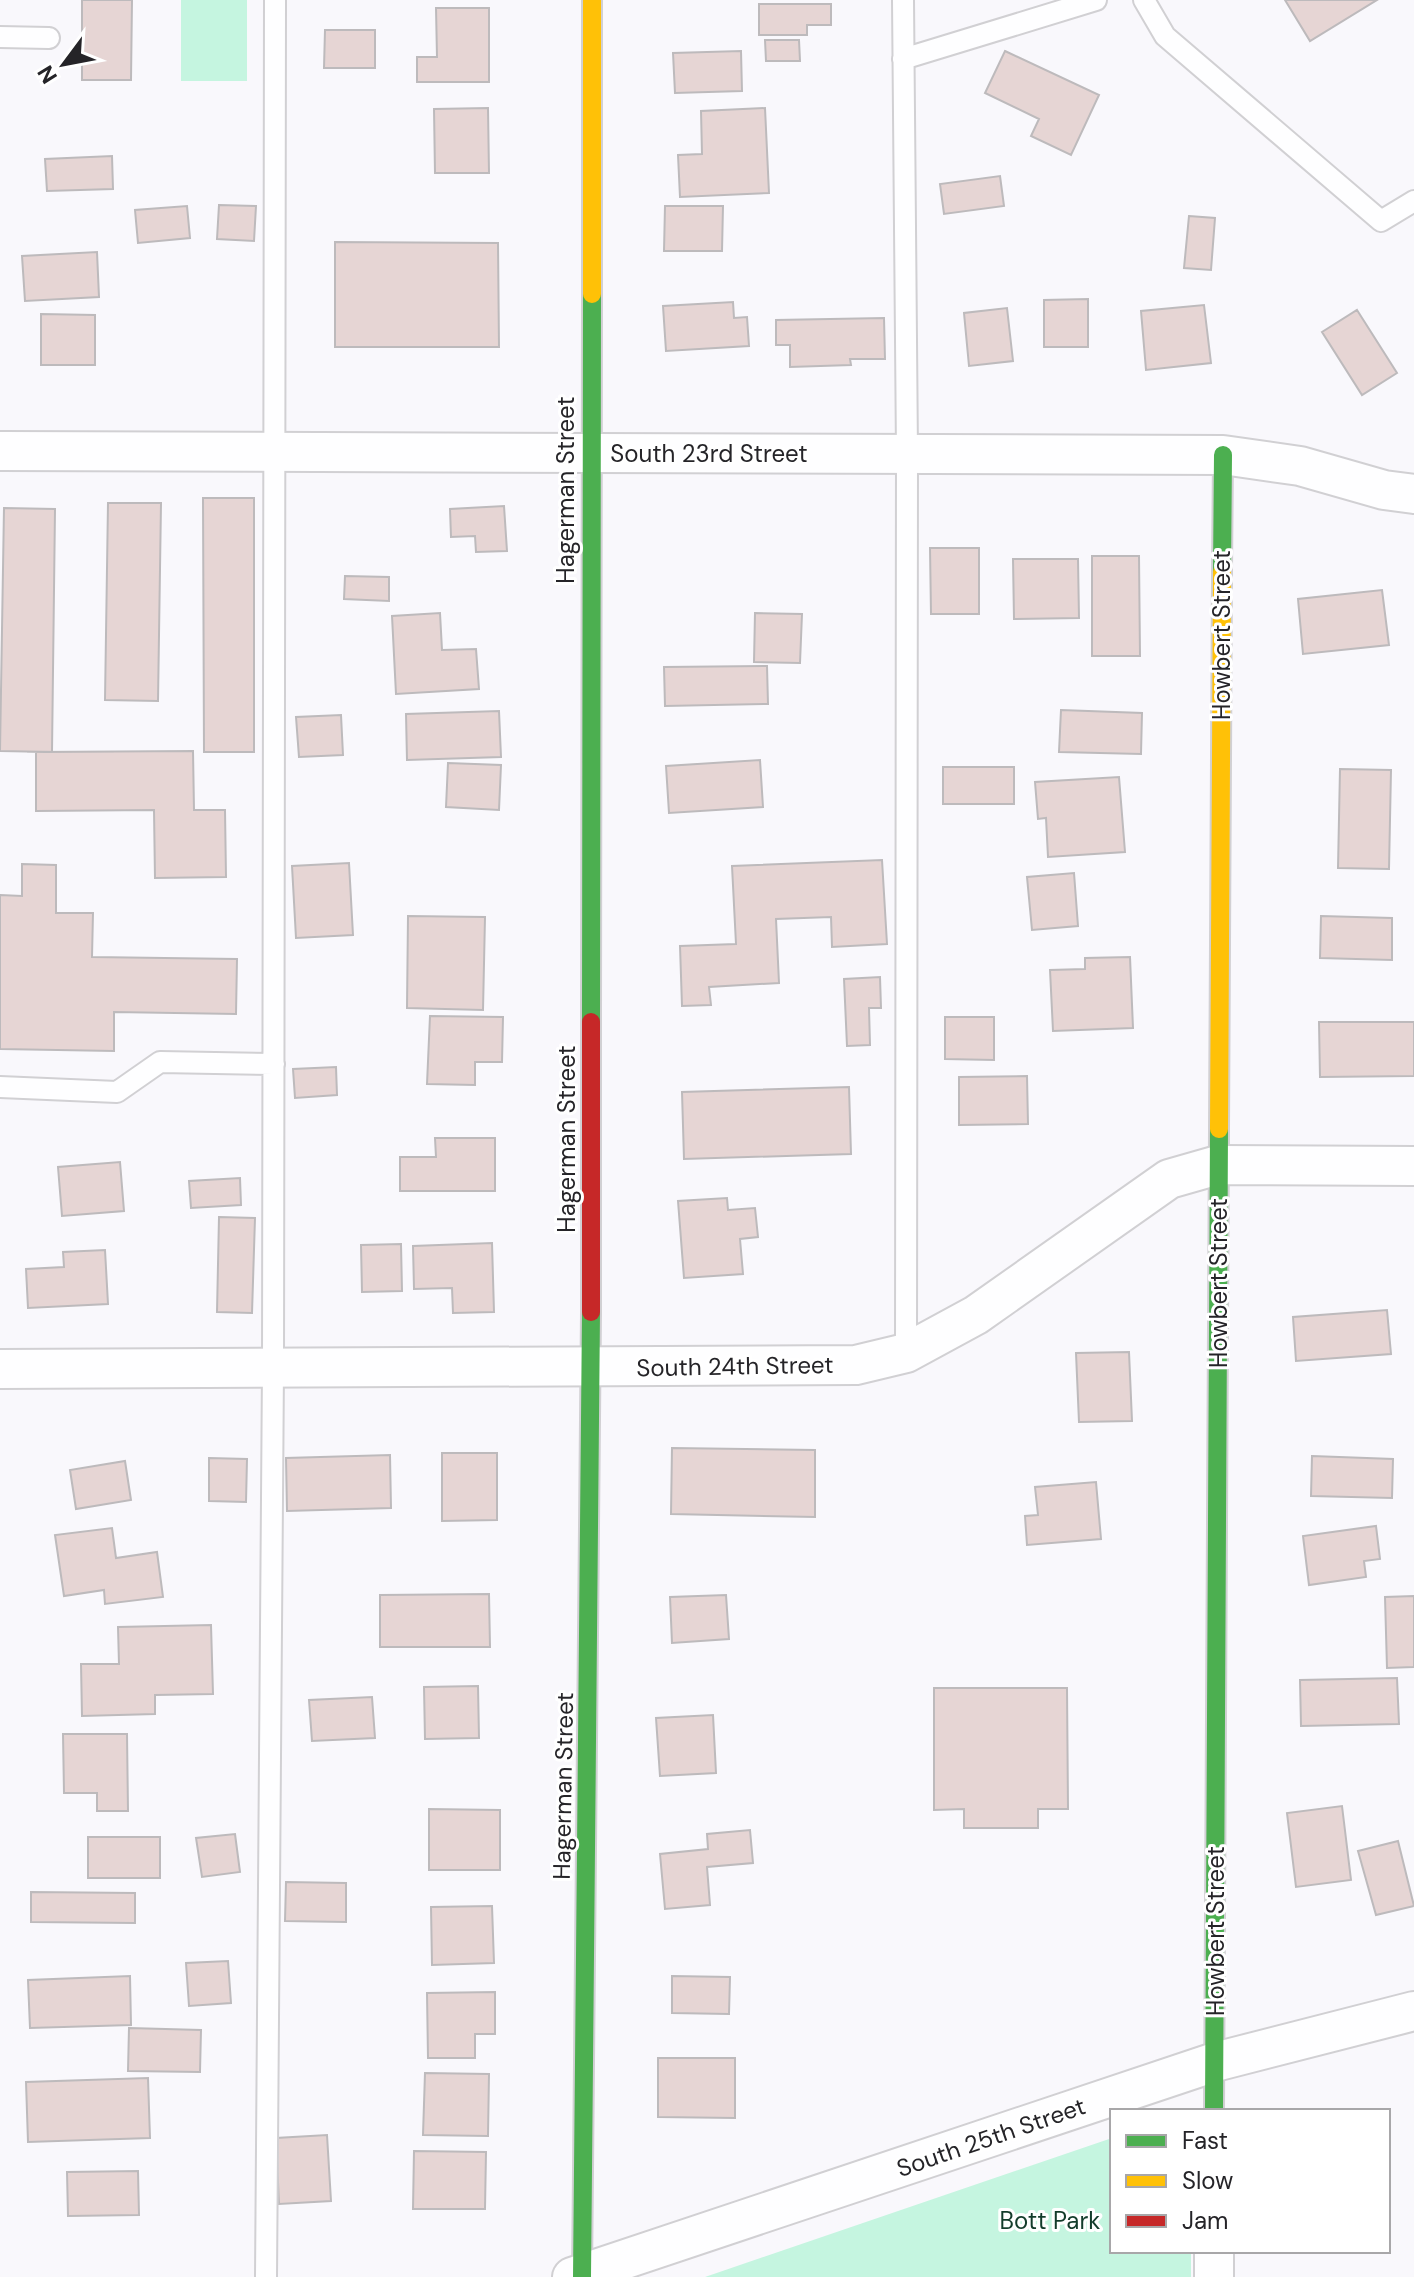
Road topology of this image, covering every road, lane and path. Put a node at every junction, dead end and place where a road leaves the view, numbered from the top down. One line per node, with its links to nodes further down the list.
1 (275, 0): 11 (lane)
2 (592, 0): 12 (street, Hagerman Street)
3 (903, 0): 8 (lane)
4 (1096, 0): 8 (lane)
5 (1144, 0): 9 (lane)
6 (0, 37): 7 (lane)
7 (49, 38)
8 (903, 59): 13 (lane)
9 (1414, 201)
10 (0, 451): 11 (street, South 23rd Street)
11 (274, 452): 12 (street, South 23rd Street); 16 (lane)
12 (589, 453): 13 (street, South 23rd Street); 22 (street, Hagerman Street)
13 (907, 453): 14 (street, South 23rd Street); 20 (lane)
14 (1223, 455): 15 (street, South 23rd Street); 18 (street, Howbert Street)
15 (1414, 494)
16 (274, 1064): 17 (lane); 21 (lane)
17 (0, 1087)
18 (1218, 1165): 19 (street, South 24th Street); 20 (street, South 24th Street); 25 (street, Howbert Street)
19 (1414, 1166)
20 (906, 1353): 22 (street, South 24th Street)
21 (273, 1368): 22 (street, South 24th Street); 23 (street, South 24th Street); 29 (lane)
22 (591, 1368): 28 (street, Hagerman Street)
23 (0, 1369)
24 (1414, 2011): 25 (street, South 25th Street)
25 (1215, 2062): 26 (street, Howbert Street); 28 (street, South 25th Street)
26 (1214, 2109)
27 (1214, 2253): 30 (street)
28 (578, 2276)
29 (266, 2277)
30 (1214, 2277)

